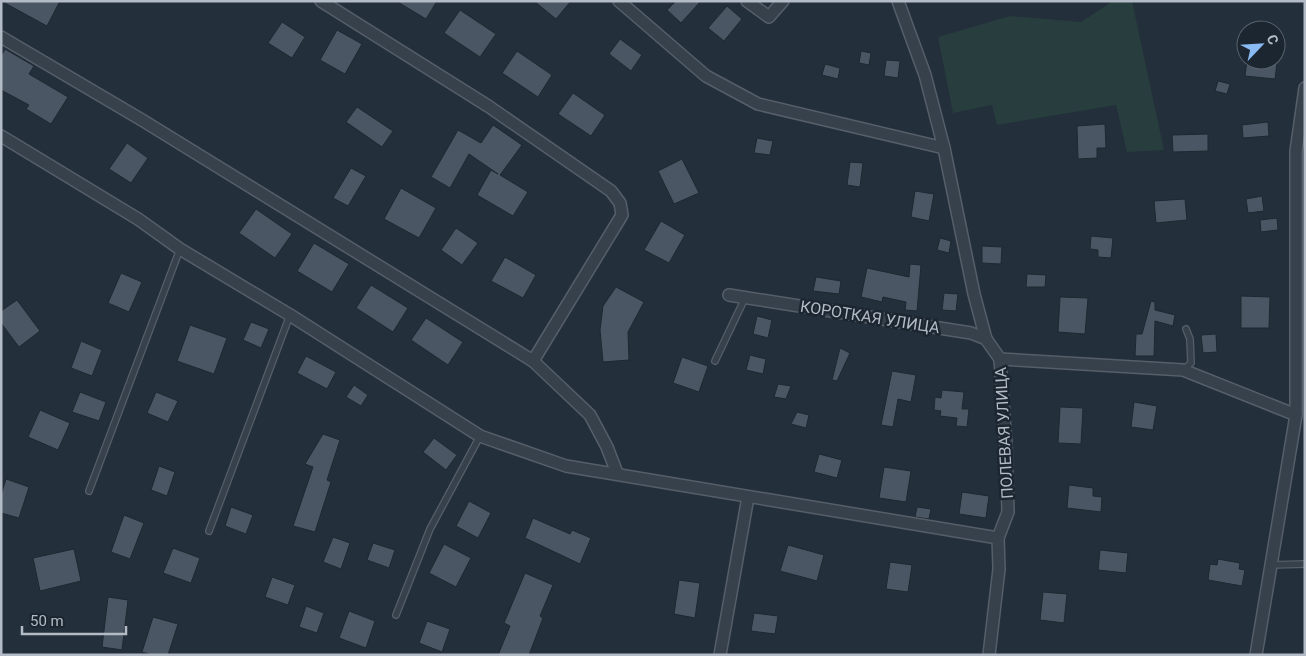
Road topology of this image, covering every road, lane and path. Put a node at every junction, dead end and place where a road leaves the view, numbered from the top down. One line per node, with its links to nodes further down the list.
1 (321, 1): 17 (street)
2 (619, 1): 9 (street)
3 (747, 1): 4 (street)
4 (782, 1)
5 (898, 1): 9 (street)
6 (1, 37): 17 (street)
7 (1305, 88): 20 (street)
8 (1, 136): 10 (street)
9 (944, 148): 15 (street)
10 (180, 249): 13 (street); 23 (lane)
11 (728, 295): 12 (street, КОРОТКАЯ УЛИЦА)
12 (746, 298): 15 (street, КОРОТКАЯ УЛИЦА); 18 (lane)
13 (290, 315): 21 (street); 25 (lane)
14 (1186, 329): 19 (lane)
15 (986, 338): 16 (street)
16 (1000, 359): 19 (street); 26 (street, ПОЛЕВАЯ УЛИЦА)
17 (533, 361): 22 (street)
18 (715, 361)
19 (1183, 370): 20 (street)
20 (1296, 415): 28 (street)
21 (480, 436): 22 (street); 29 (lane)
22 (617, 473): 24 (street)
23 (89, 491)
24 (748, 497): 26 (street); 30 (street)
25 (209, 531)
26 (998, 538): 31 (street, ПОЛЕВАЯ УЛИЦА)
27 (1305, 564): 28 (lane)
28 (1271, 565): 32 (street)
29 (396, 615)
30 (720, 655)
31 (989, 655)
32 (1256, 655)

